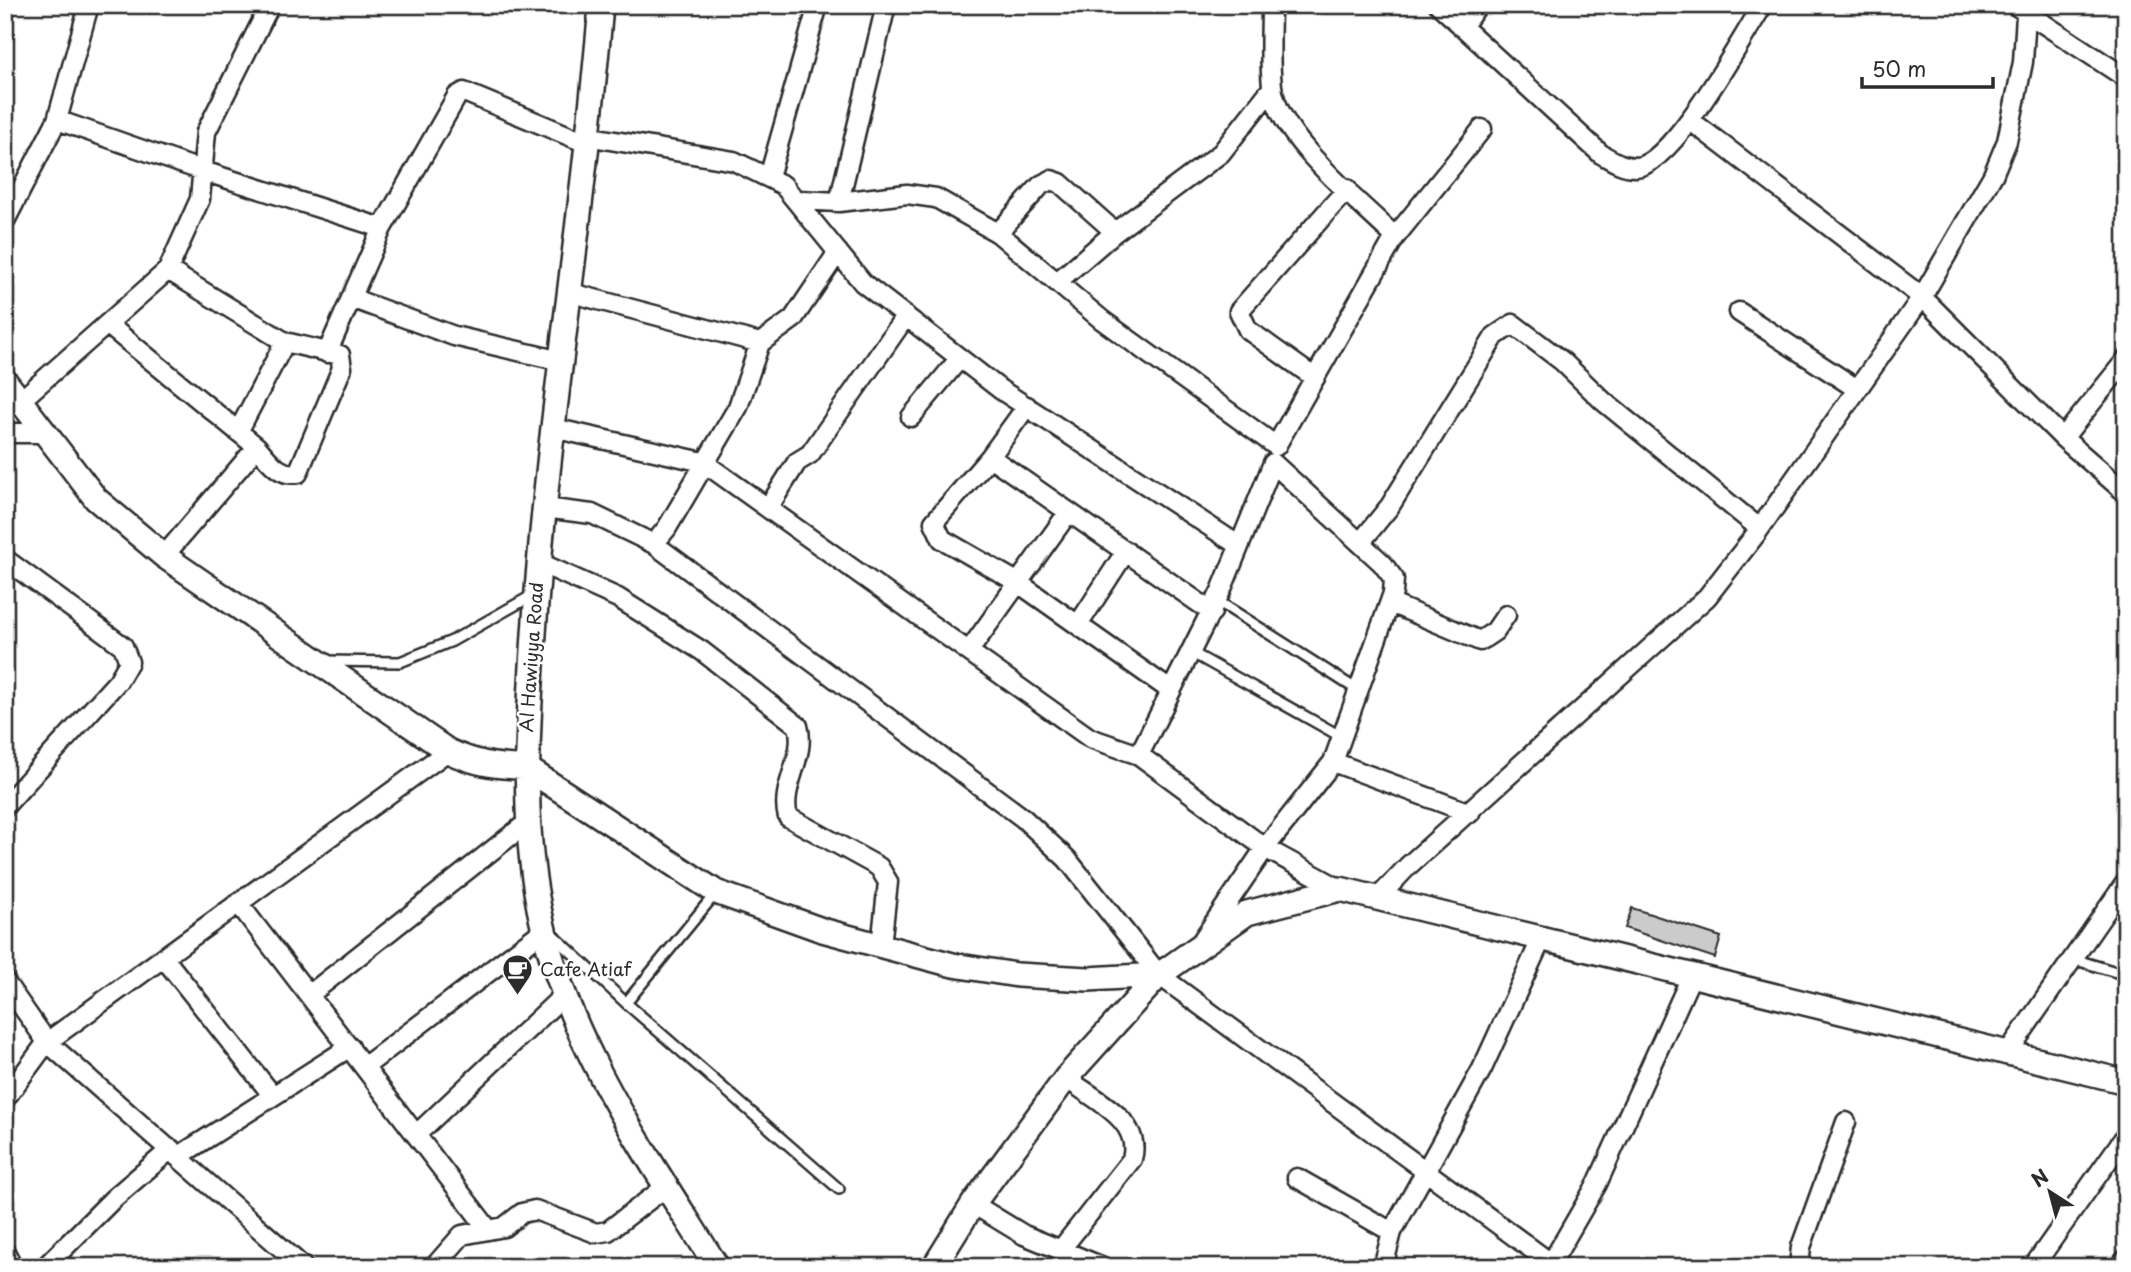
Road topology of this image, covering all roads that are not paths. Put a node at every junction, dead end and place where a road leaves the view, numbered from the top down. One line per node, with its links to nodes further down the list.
1 (89, 5): 14 (street)
2 (270, 5): 18 (street)
3 (818, 5): 19 (street)
4 (886, 5): 22 (street)
5 (1271, 5): 13 (street)
6 (1439, 5): 11 (street)
7 (1478, 5): 11 (street)
8 (1763, 5): 15 (street)
9 (600, 8): 17 (street, Al Hawiyya Road)
10 (2020, 10): 12 (street); 32 (street)
11 (1462, 27): 15 (street)
12 (2126, 78)
13 (1272, 88): 20 (street); 25 (street)
14 (57, 120): 18 (street); 23 (street)
15 (1691, 121): 32 (street)
16 (1482, 129): 27 (street)
17 (586, 140): 19 (street); 24 (street); 31 (street, Al Hawiyya Road)
18 (203, 171): 24 (street); 29 (street)
19 (769, 177): 21 (street)
20 (1347, 189): 27 (street); 43 (street)
21 (798, 201): 22 (street); 28 (street)
22 (839, 202): 26 (street)
23 (5, 221)
24 (382, 228): 33 (street)
25 (1115, 232): 26 (street); 30 (street)
26 (998, 233): 30 (street)
27 (1395, 237): 43 (street)
28 (838, 252): 35 (street); 38 (street)
29 (168, 270): 36 (street); 37 (street)
30 (1057, 282): 55 (street)
31 (568, 292): 38 (street); 42 (street, Al Hawiyya Road)
32 (1922, 297): 45 (street); 53 (street)
33 (351, 298): 39 (street); 42 (street)
34 (1739, 312): 45 (street)
35 (906, 316): 40 (street); 60 (street)
36 (107, 324): 46 (street); 50 (street)
37 (285, 342): 39 (street); 50 (street)
38 (760, 343): 57 (street)
39 (327, 353): 54 (street)
40 (960, 358): 47 (street); 48 (street)
41 (2126, 360): 53 (street)
42 (561, 361): 49 (street, Al Hawiyya Road)
43 (1315, 377): 55 (street)
44 (5, 382): 46 (street)
45 (1857, 389): 62 (street)
46 (20, 401): 52 (street)
47 (1027, 407): 56 (street); 65 (street)
48 (911, 417)
49 (554, 428): 57 (street); 59 (street, Al Hawiyya Road)
50 (239, 432): 54 (street)
51 (5, 433): 52 (street)
52 (43, 433): 67 (street)
53 (2063, 438): 58 (street)
54 (257, 447): 67 (street)
55 (1275, 454): 63 (street); 65 (street)
56 (990, 457): 61 (street); 70 (street)
57 (703, 462): 60 (street); 64 (street)
58 (2126, 493)
59 (544, 508): 64 (street); 69 (street, Al Hawiyya Road)
60 (768, 508): 76 (street)
61 (1068, 513): 66 (street); 70 (street)
62 (1759, 528): 63 (street); 87 (street)
63 (1360, 543): 72 (street)
64 (654, 544): 101 (street)
65 (1238, 545): 73 (street)
66 (1126, 551): 73 (street); 75 (street)
67 (164, 556): 78 (street)
68 (5, 559): 86 (street)
69 (538, 562): 71 (street, Al Hawiyya Road); 97 (street)
70 (1017, 582): 75 (street); 76 (street)
71 (536, 593): 78 (lane); 85 (street, Al Hawiyya Road)
72 (1390, 603): 74 (street); 80 (street)
73 (1214, 606): 77 (street); 80 (lane)
74 (1506, 615)
75 (1078, 625): 79 (street)
76 (969, 651): 83 (street)
77 (1189, 651): 79 (street); 81 (lane)
78 (313, 661): 82 (street)
79 (1170, 691): 83 (street)
80 (1359, 691): 81 (street)
81 (1340, 736): 84 (street)
82 (448, 751): 85 (street); 94 (street)
83 (1139, 755): 89 (street)
84 (1333, 762): 87 (street); 89 (street)
85 (525, 767): 88 (street, Al Hawiyya Road); 92 (street)
86 (5, 806)
87 (1470, 813): 93 (street)
88 (528, 822): 95 (street, Al Hawiyya Road); 106 (street)
89 (1265, 848): 91 (street); 98 (street)
90 (2126, 882): 100 (street)
91 (1340, 888): 93 (street); 98 (street)
92 (716, 892): 97 (street); 107 (lane)
93 (1377, 899): 96 (street)
94 (239, 904): 99 (street); 106 (street)
95 (543, 927): 105 (street, Al Hawiyya Road); 107 (lane); 111 (street)
96 (1541, 940): 103 (street); 120 (street)
97 (881, 946): 101 (street)
98 (1198, 946): 101 (street)
99 (164, 958): 108 (street); 114 (street)
100 (2073, 959): 102 (lane); 110 (street)
101 (1159, 975): 112 (street); 120 (street)
102 (2126, 975)
103 (1691, 977): 110 (street); 130 (street)
104 (5, 982): 108 (street)
105 (565, 994): 117 (street); 122 (street, Al Hawiyya Road)
106 (309, 995): 109 (street)
107 (626, 1003): 123 (lane)
108 (47, 1042): 115 (street); 119 (street)
109 (350, 1048): 111 (street); 114 (street)
110 (2006, 1055): 113 (street)
111 (364, 1066): 117 (street)
112 (1066, 1078): 124 (street); 127 (street)
113 (2126, 1082)
114 (273, 1096): 119 (street)
115 (5, 1099)
116 (1846, 1122): 139 (street)
117 (413, 1131): 125 (street)
118 (2126, 1135): 140 (street)
119 (175, 1152): 132 (street); 133 (street)
120 (1424, 1168): 126 (street); 130 (street)
121 (1297, 1178): 126 (street)
122 (667, 1186): 125 (street); 135 (street, Al Hawiyya Road)
123 (839, 1189)
124 (974, 1204): 127 (street); 136 (street)
125 (488, 1229): 134 (street)
126 (1392, 1233): 138 (street)
127 (1062, 1248): 137 (street)
128 (5, 1252): 131 (street)
129 (2126, 1259): 141 (street)
130 (1552, 1266)
131 (13, 1267)
132 (45, 1267)
133 (303, 1267)
134 (434, 1267)
135 (717, 1267)
136 (934, 1267)
137 (1103, 1267)
138 (1383, 1267)
139 (1799, 1267)
140 (2033, 1267)
141 (2119, 1267)

